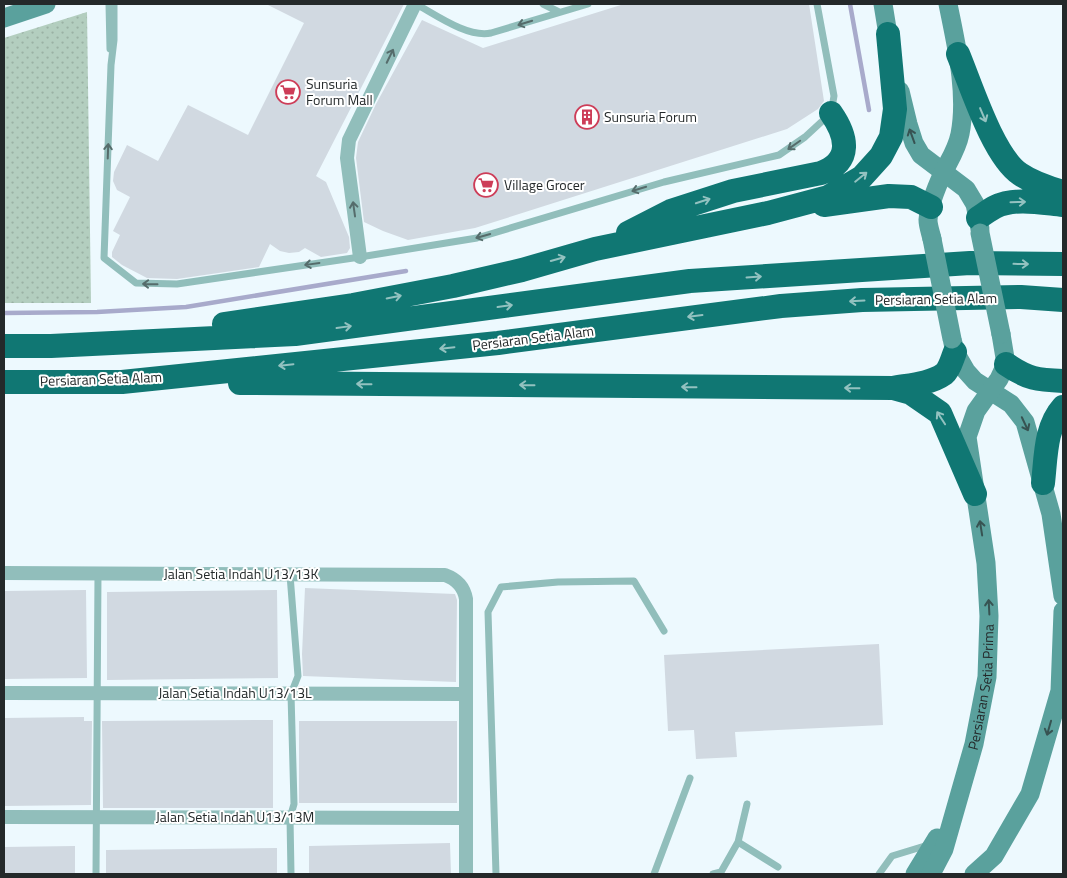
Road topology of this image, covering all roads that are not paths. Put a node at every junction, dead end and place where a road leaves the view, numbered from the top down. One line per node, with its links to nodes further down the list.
1 (46, 4): 11 (main road)
2 (108, 4): 14 (lane)
3 (114, 4): 14 (lane)
4 (415, 4): 10 (lane, one-way to 4); 23 (street, one-way to 4)
5 (543, 4): 10 (lane)
6 (588, 4): 10 (lane)
7 (817, 4): 15 (lane)
8 (883, 4): 12 (main road)
9 (948, 4): 13 (main road)
10 (560, 12)
11 (4, 18)
12 (888, 34): 16 (main road, one-way to 12); 20 (highway, one-way to 12)
13 (958, 54): 16 (main road); 17 (highway, one-way to 17)
14 (111, 64): 23 (lane, one-way to 14)
15 (831, 113): 22 (highway, one-way to 15); 23 (lane, one-way to 23)
16 (944, 172): 19 (main road); 21 (main road)
17 (1063, 192)
18 (1063, 205): 21 (highway, one-way to 18)
19 (931, 207): 20 (highway); 29 (main road, bridge)
20 (768, 213): 22 (highway)
21 (979, 226): 30 (main road, bridge)
22 (594, 249): 28 (highway, one-way to 22)
23 (360, 257)
24 (1063, 264): 28 (highway, one-way to 24)
25 (1063, 300): 33 (highway, Persiaran Setia Alam, one-way to 33)
26 (4, 335): 28 (highway)
27 (4, 346): 28 (highway)
28 (51, 346)
29 (953, 346): 34 (highway); 35 (main road)
30 (1006, 364): 31 (highway); 35 (main road, Persiaran Setia Prima)
31 (1063, 381)
32 (4, 382): 33 (highway, Persiaran Setia Alam)
33 (122, 382): 34 (highway, one-way to 33)
34 (893, 388): 38 (highway, one-way to 34)
35 (991, 390): 37 (main road, one-way to 37); 38 (main road, Persiaran Setia Prima)
36 (1063, 408): 37 (highway)
37 (1043, 483): 42 (main road)
38 (975, 494): 51 (main road, Persiaran Setia Prima, one-way to 38)
39 (4, 573): 40 (street, Jalan Setia Indah U13/13K)
40 (98, 574): 41 (street, Jalan Setia Indah U13/13K); 46 (lane)
41 (290, 575): 47 (lane); 48 (street, Jalan Setia Indah U13/13K)
42 (1063, 596)
43 (1063, 611): 58 (main road, one-way to 58)
44 (664, 631): 63 (lane)
45 (4, 693): 46 (street, Jalan Setia Indah U13/13L)
46 (98, 693): 47 (street, Jalan Setia Indah U13/13L); 53 (lane)
47 (290, 694): 48 (street, Jalan Setia Indah U13/13L); 54 (lane)
48 (466, 694): 55 (street)
49 (690, 778): 64 (lane)
50 (747, 804): 56 (lane)
51 (956, 810): 57 (main road); 68 (main road, Persiaran Setia Prima)
52 (4, 817): 53 (street, Jalan Setia Indah U13/13M)
53 (96, 817): 54 (street, Jalan Setia Indah U13/13M); 60 (lane)
54 (290, 818): 55 (street, Jalan Setia Indah U13/13M); 61 (lane)
55 (466, 818): 62 (street)
56 (738, 842): 59 (lane); 65 (lane)
57 (933, 844): 66 (lane); 67 (main road)
58 (994, 856): 69 (main road); 70 (main road)
59 (778, 867)
60 (96, 874)
61 (291, 874)
62 (466, 874)
63 (496, 874)
64 (654, 874)
65 (713, 874)
66 (879, 874)
67 (915, 874)
68 (930, 874)
69 (974, 874)
70 (984, 874)

